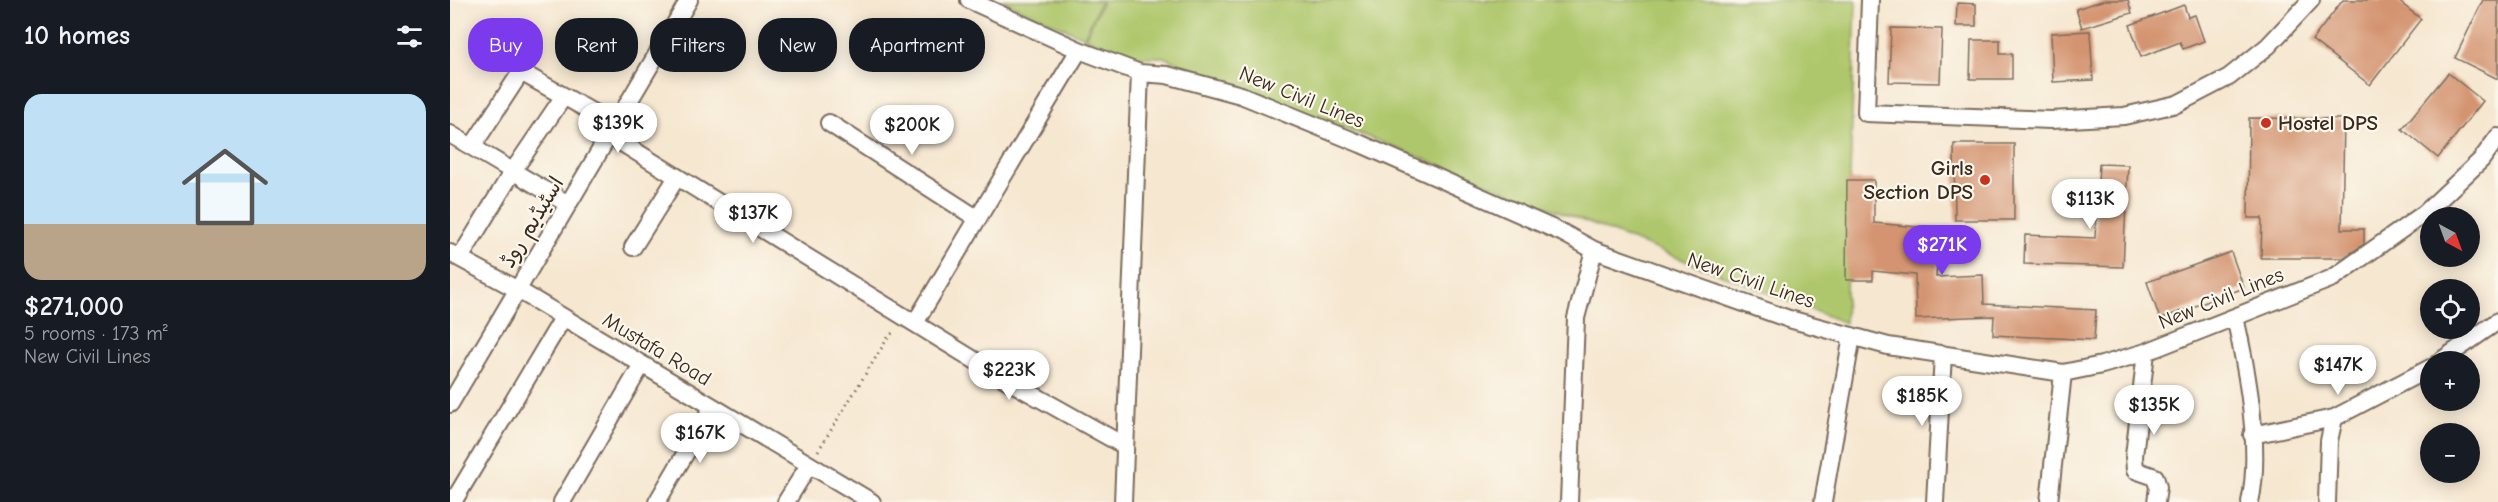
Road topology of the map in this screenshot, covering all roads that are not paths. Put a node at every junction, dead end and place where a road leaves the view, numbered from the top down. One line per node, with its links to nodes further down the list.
1 (689, 0): 9 (street, اسٹیڈیم روڈ)
2 (969, 0): 5 (street, New Civil Lines)
3 (1870, 0): 4 (street)
4 (2311, 0)
5 (1079, 50): 6 (street, New Civil Lines); 16 (street)
6 (1140, 73): 18 (street, New Civil Lines); 36 (street)
7 (564, 96): 9 (street); 12 (street); 13 (street)
8 (829, 123): 16 (street)
9 (612, 130): 14 (street); 15 (street, اسٹیڈیم روڈ)
10 (450, 134): 12 (street)
11 (2498, 137): 21 (street, New Civil Lines)
12 (472, 147): 13 (street)
13 (513, 171): 15 (street); 19 (street)
14 (678, 177): 17 (street); 23 (street)
15 (568, 204): 20 (street, اسٹیڈیم روڈ)
16 (978, 219): 23 (street)
17 (633, 246)
18 (1594, 250): 25 (street, New Civil Lines); 44 (street)
19 (455, 255): 20 (street, Mustafa Road)
20 (518, 290): 22 (street, Mustafa Road); 32 (street, اسٹیڈیم روڈ)
21 (2235, 317): 27 (street, New Civil Lines); 35 (street)
22 (563, 318): 29 (street, Mustafa Road); 38 (street)
23 (912, 321): 36 (street)
24 (2498, 321): 26 (street)
25 (1852, 336): 28 (street, New Civil Lines); 45 (street)
26 (2455, 351)
27 (2146, 352): 30 (street, New Civil Lines); 48 (street)
28 (1943, 354): 30 (street, New Civil Lines); 46 (street)
29 (641, 366): 33 (street, Mustafa Road); 39 (street)
30 (2062, 373): 47 (street)
31 (2420, 373): 34 (street)
32 (450, 404)
33 (712, 408): 37 (street, Mustafa Road); 40 (street)
34 (2334, 418): 35 (street); 50 (street)
35 (2252, 435): 49 (street)
36 (1123, 445): 43 (street)
37 (809, 465): 41 (street); 42 (street, Mustafa Road)
38 (453, 502)
39 (562, 502)
40 (657, 502)
41 (786, 502)
42 (872, 502)
43 (1123, 502)
44 (1569, 502)
45 (1823, 502)
46 (1935, 502)
47 (2049, 502)
48 (2156, 502)
49 (2250, 502)
50 (2327, 502)

